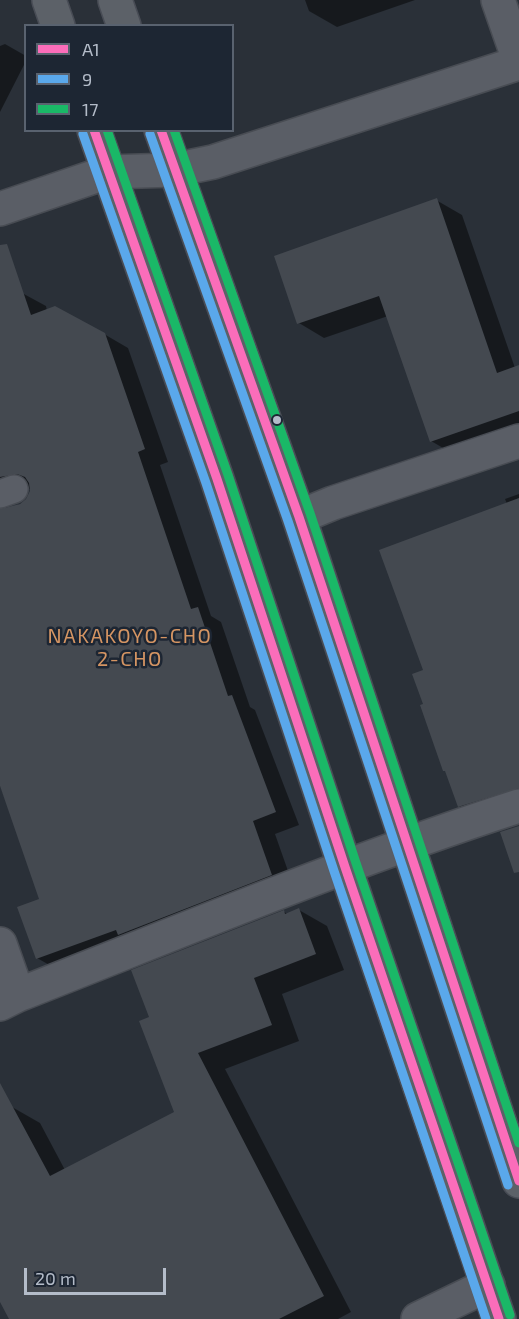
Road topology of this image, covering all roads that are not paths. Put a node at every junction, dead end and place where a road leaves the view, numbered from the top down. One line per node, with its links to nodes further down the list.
1 (49, 0): 4 (main road)
2 (116, 0): 5 (main road)
3 (498, 0): 6 (street)
4 (57, 24)
5 (123, 24)
6 (519, 61): 9 (street)
7 (95, 132): 10 (main road)
8 (162, 132): 9 (main road)
9 (174, 170): 10 (street); 13 (main road)
10 (108, 172): 11 (street); 16 (main road)
11 (0, 209)
12 (519, 441): 13 (street)
13 (299, 517): 15 (main road)
14 (519, 806): 15 (street)
15 (407, 844): 16 (street); 19 (main road)
16 (345, 867): 18 (street); 20 (main road)
17 (0, 944): 18 (street)
18 (9, 1000)
19 (519, 1181)
20 (488, 1285): 21 (street); 22 (main road)
21 (418, 1319)
22 (499, 1319)

